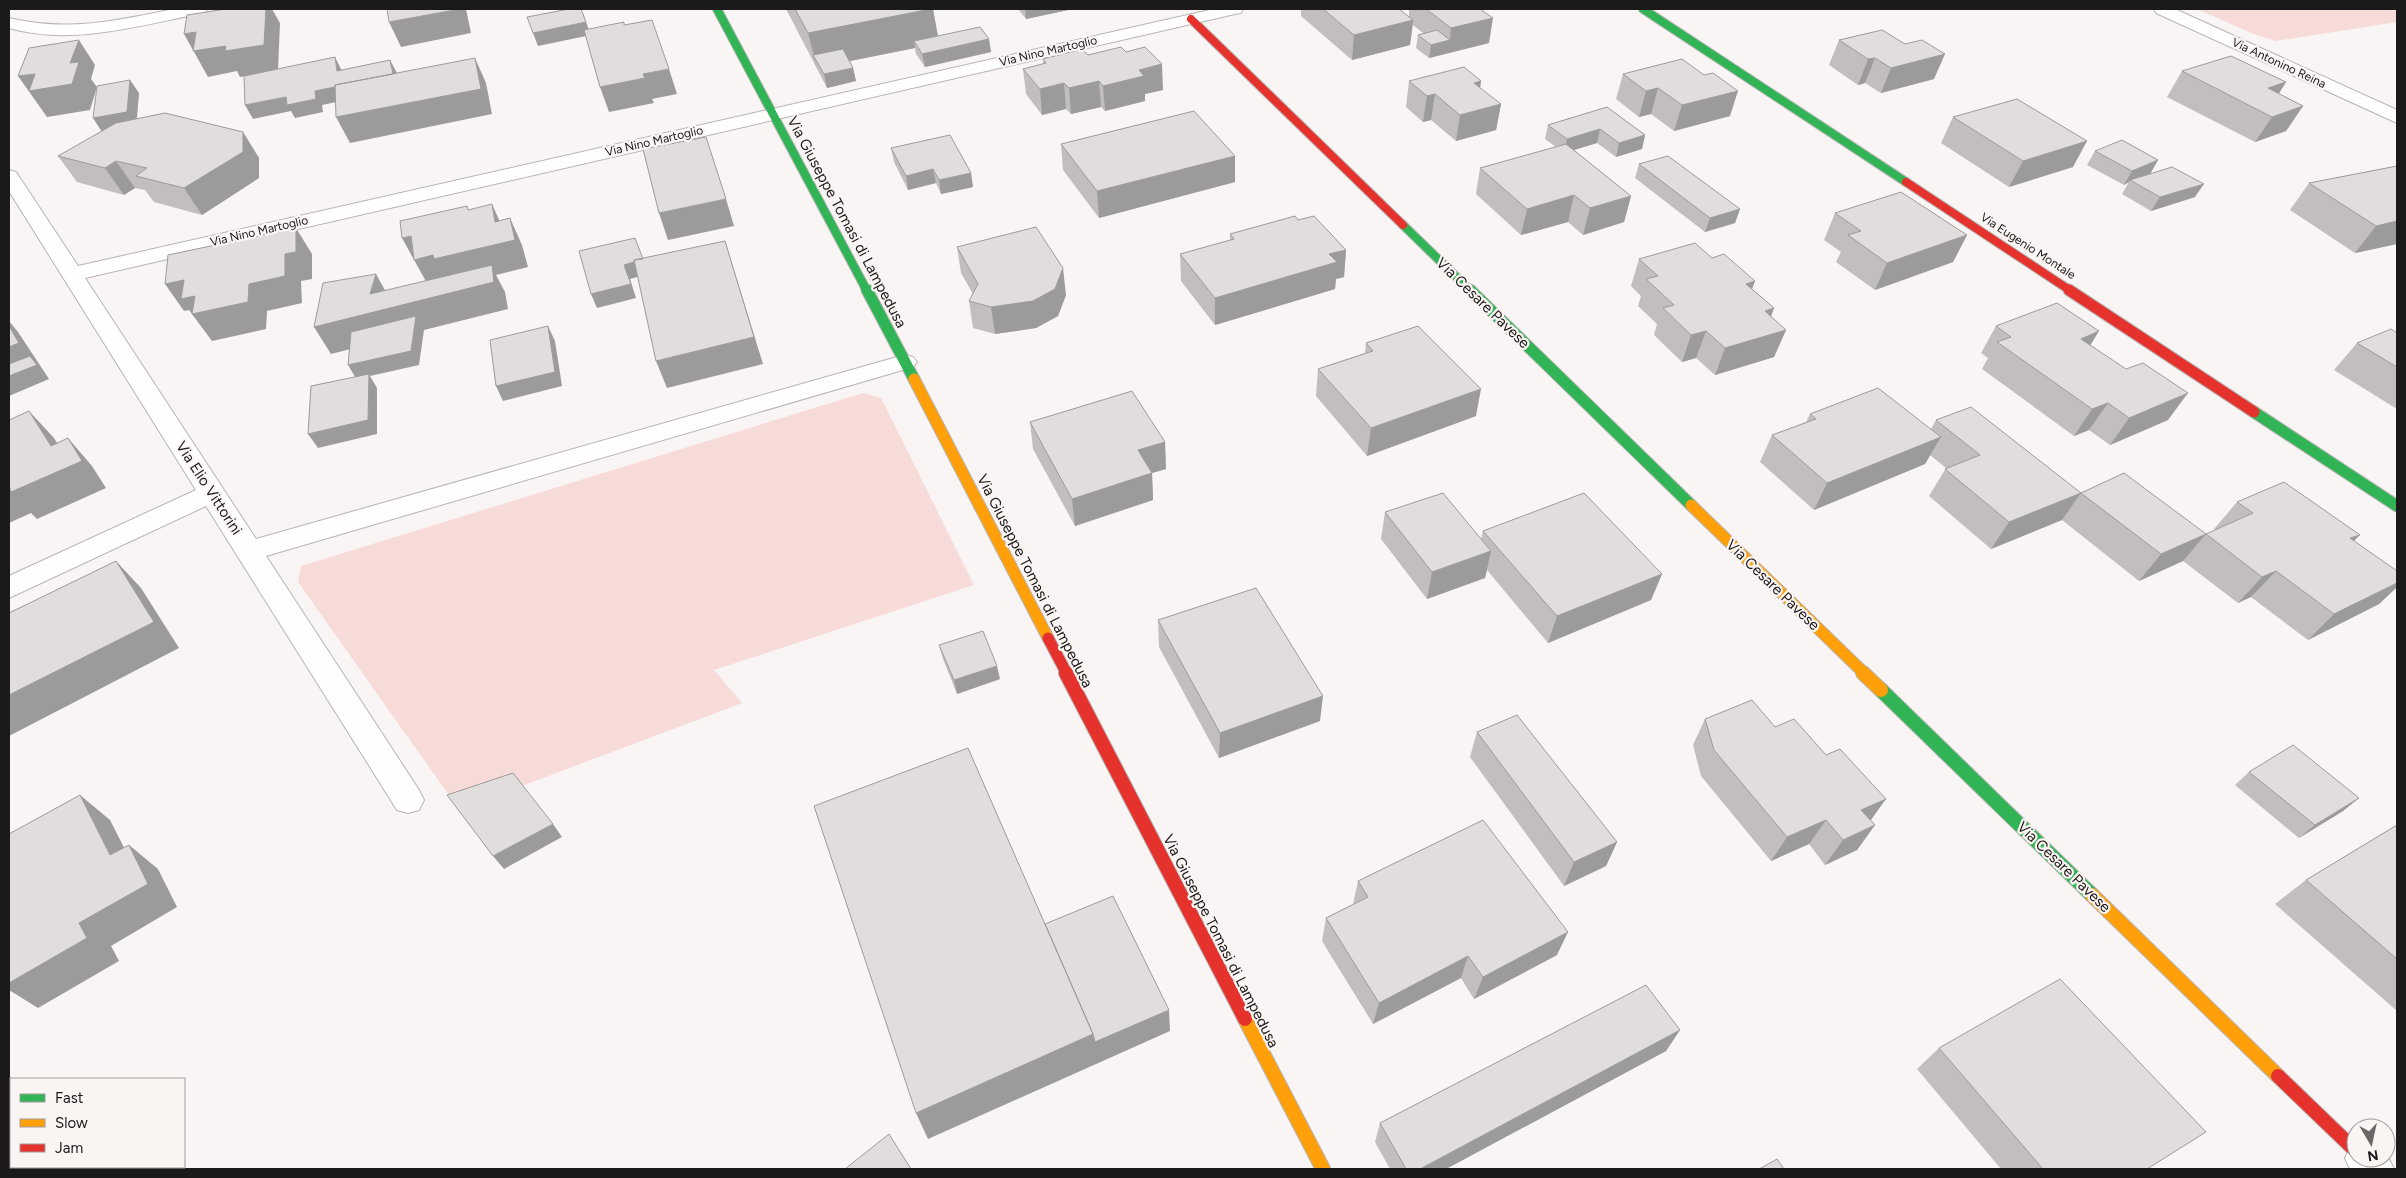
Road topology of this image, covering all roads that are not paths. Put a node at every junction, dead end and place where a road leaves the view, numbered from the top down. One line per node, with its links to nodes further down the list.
1 (198, 9): 8 (street)
2 (717, 9): 10 (street, Via Giuseppe Tomasi di Lampedusa)
3 (1235, 9): 6 (street, Via Nino Martoglio)
4 (1643, 9): 16 (street, Via Eugenio Montale)
5 (2162, 9): 11 (street, Via Antonino Reina)
6 (1191, 19): 10 (street, Via Nino Martoglio); 20 (street, Via Cesare Pavese)
7 (9, 23): 8 (street)
8 (38, 30): 9 (street)
9 (16, 40)
10 (773, 114): 13 (street, Via Nino Martoglio); 14 (street, Via Giuseppe Tomasi di Lampedusa)
11 (2397, 117)
12 (9, 176): 13 (street, Via Elio Vittorini)
13 (72, 274): 15 (street, Via Elio Vittorini)
14 (905, 362): 17 (street); 21 (street, Via Giuseppe Tomasi di Lampedusa)
15 (212, 493): 17 (street, Via Elio Vittorini); 18 (street)
16 (2397, 506)
17 (249, 551): 19 (street, Via Elio Vittorini)
18 (9, 588)
19 (408, 800)
20 (2346, 1141)
21 (1323, 1169)

